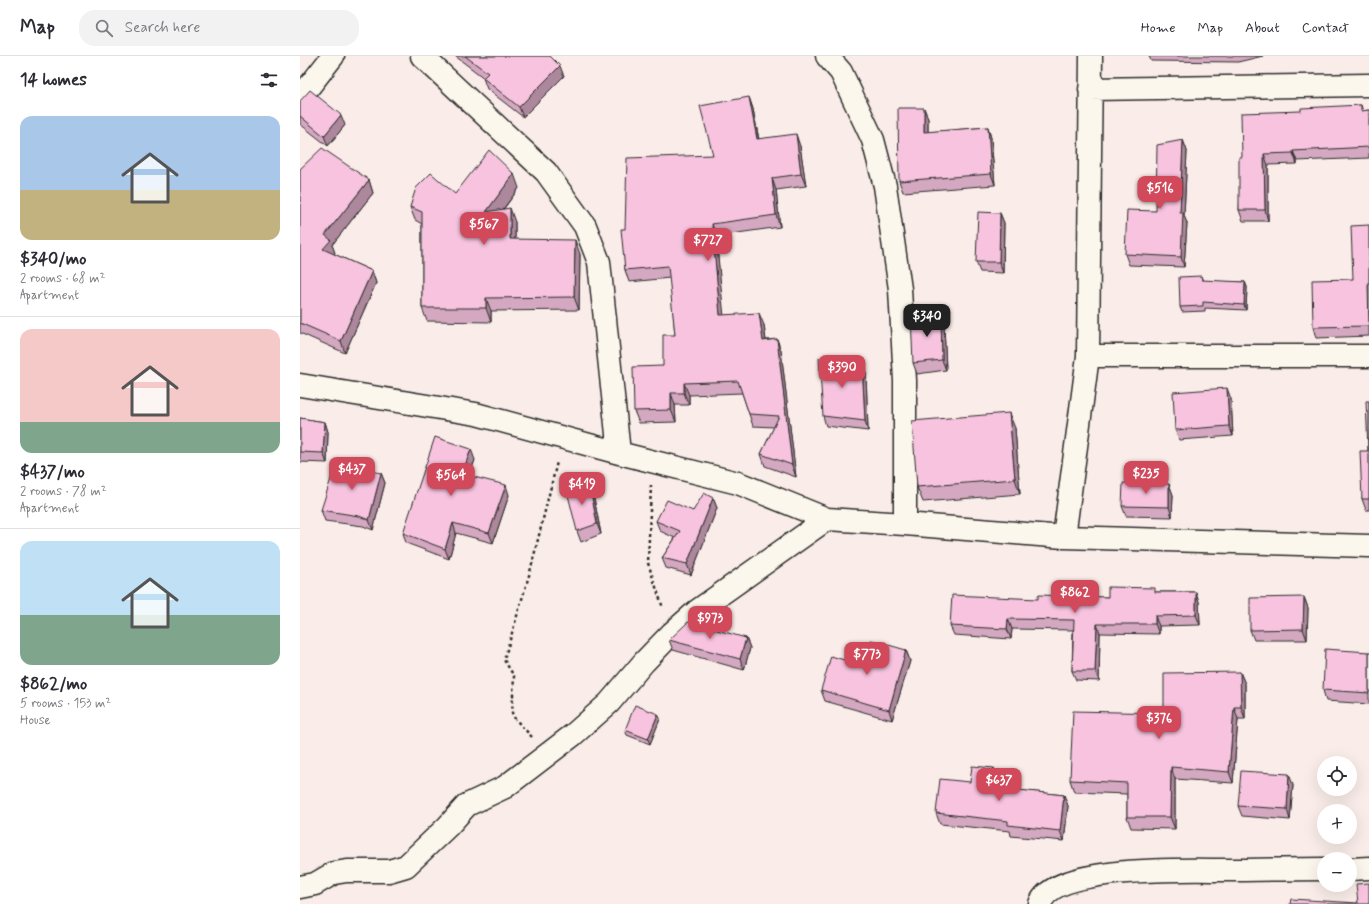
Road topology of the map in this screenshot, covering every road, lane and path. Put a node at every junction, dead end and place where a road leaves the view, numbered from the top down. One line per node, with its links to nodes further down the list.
1 (333, 56): 7 (street)
2 (422, 56): 12 (street)
3 (827, 56): 15 (street)
4 (1091, 56): 6 (street)
5 (1369, 85): 6 (street)
6 (1090, 89): 8 (street)
7 (300, 98)
8 (1088, 356): 9 (street); 16 (street)
9 (1369, 356)
10 (300, 385): 11 (street)
11 (563, 438): 12 (street); 19 (path)
12 (619, 453): 13 (street)
13 (652, 462): 14 (street); 18 (path)
14 (827, 519): 15 (street); 18 (street)
15 (905, 524): 16 (street)
16 (1064, 537): 17 (street)
17 (1369, 546)
18 (672, 633): 19 (street)
19 (549, 754): 23 (street)
20 (1369, 868): 22 (street)
21 (1317, 869): 24 (street)
22 (1357, 869)
23 (300, 887)
24 (1040, 904)

